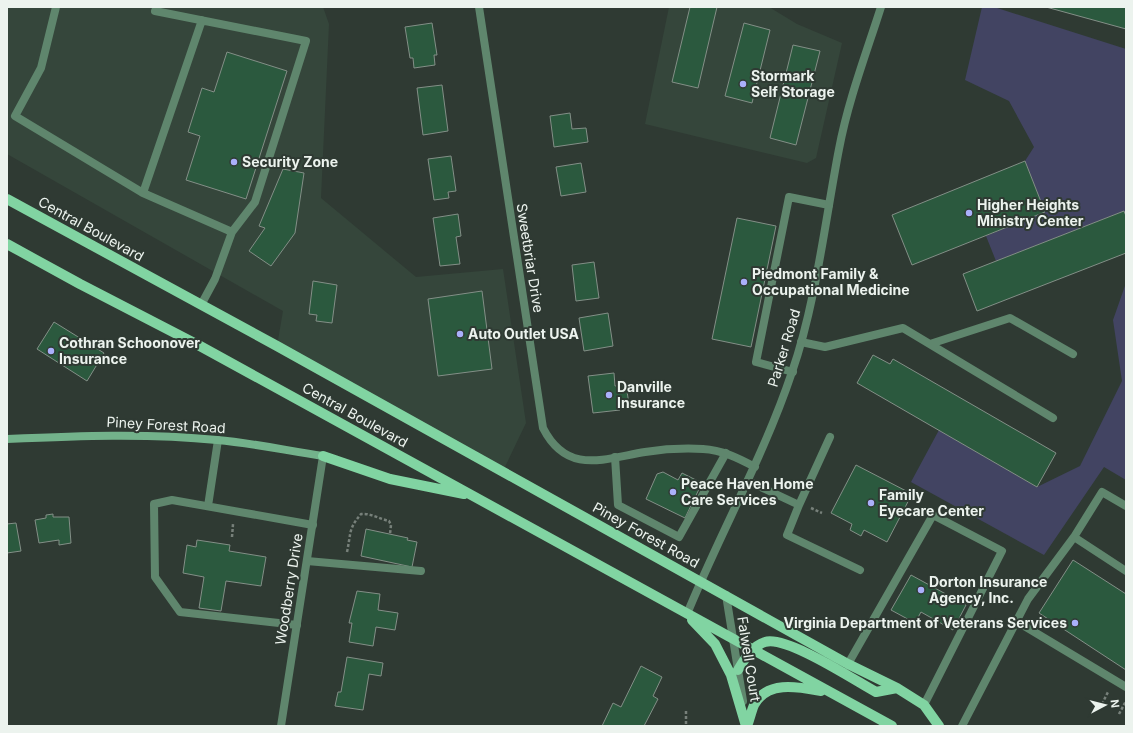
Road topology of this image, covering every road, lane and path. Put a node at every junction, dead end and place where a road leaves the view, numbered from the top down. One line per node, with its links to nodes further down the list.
1 (56, 7): 6 (street)
2 (479, 7): 24 (street, Sweetbriar Drive)
3 (881, 7): 9 (street, Parker Road)
4 (155, 11): 5 (street)
5 (202, 20): 6 (street); 10 (street)
6 (143, 193): 10 (street)
7 (7, 194): 8 (main road, Central Boulevard)
8 (11, 201): 12 (main road, Central Boulevard)
9 (829, 204): 13 (street, Parker Road); 16 (street)
10 (232, 232): 12 (street)
11 (7, 244): 27 (main road, Central Boulevard)
12 (201, 305): 17 (main road, Central Boulevard)
13 (801, 342): 14 (street); 16 (street, Parker Road)
14 (930, 344): 15 (street); 18 (street)
15 (1073, 354)
16 (793, 372): 25 (street, Parker Road)
17 (331, 376): 39 (main road, Piney Forest Road)
18 (1053, 418)
19 (830, 437): 28 (street)
20 (7, 439): 21 (main road, Piney Forest Road)
21 (218, 440): 23 (main road, Piney Forest Road); 29 (street)
22 (726, 453): 24 (street, Sweetbriar Drive); 24 (street); 25 (street, Sweetbriar Drive)
23 (323, 456): 27 (main road); 31 (street, Woodberry Drive)
24 (615, 457)
25 (754, 467): 26 (street, Parker Road)
26 (748, 481): 28 (street); 39 (street, Parker Road)
27 (474, 496): 41 (main road, Central Boulevard)
28 (799, 505): 36 (street)
29 (208, 506): 31 (street); 43 (street)
30 (1126, 506): 34 (street)
31 (313, 525): 35 (street, Woodberry Drive)
32 (390, 534): 33 (path)
33 (351, 535)
34 (1074, 537): 38 (street); 42 (street)
35 (307, 560): 37 (street); 43 (street, Woodberry Drive)
36 (860, 570)
37 (421, 571)
38 (1126, 571)
39 (700, 581): 40 (main road, Piney Forest Road); 41 (street, Parker Road)
40 (726, 595): 44 (street, Falwell Court); 46 (main road, Piney Forest Road)
41 (687, 614): 44 (main road); 57 (main road)
42 (1016, 621): 48 (street); 60 (street)
43 (296, 625): 55 (street, Woodberry Drive)
44 (731, 638): 45 (main road); 47 (street, Falwell Court)
45 (752, 650): 47 (main road); 49 (main road); 50 (main road)
46 (848, 664): 49 (main road, Piney Forest Road); 52 (street)
47 (738, 670): 57 (street, Falwell Court)
48 (1126, 687)
49 (897, 688): 52 (main road, Piney Forest Road)
50 (830, 692): 57 (main road); 58 (main road)
51 (1126, 701): 54 (path)
52 (924, 705): 59 (main road, Piney Forest Road)
53 (686, 711): 56 (path)
54 (1119, 714)
55 (281, 726)
56 (686, 726)
57 (746, 726)
58 (892, 726)
59 (939, 726)
60 (962, 726)

